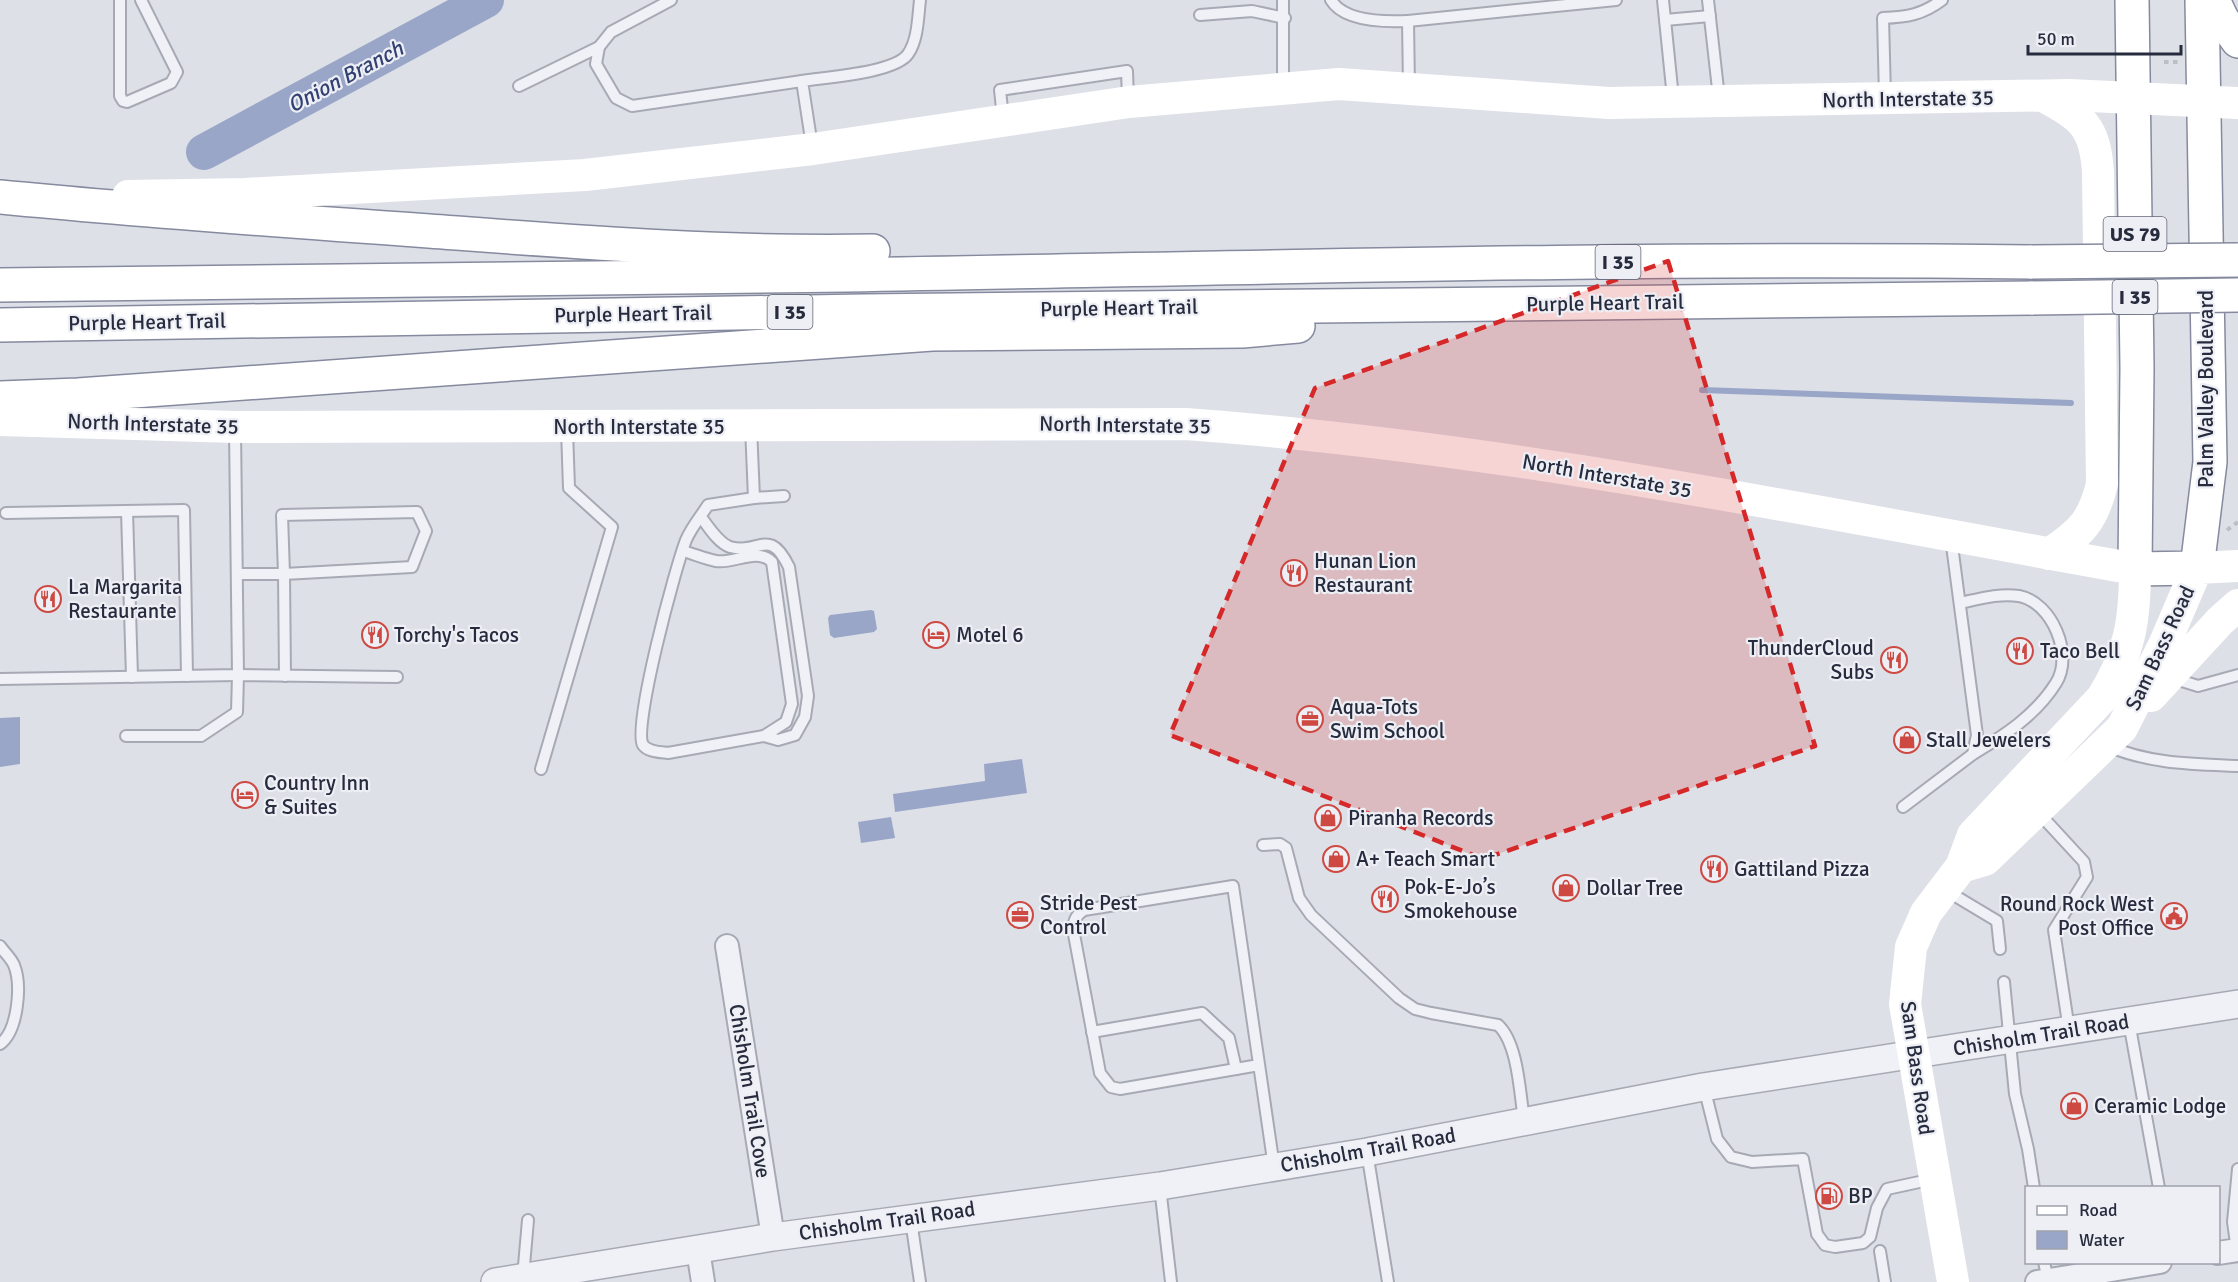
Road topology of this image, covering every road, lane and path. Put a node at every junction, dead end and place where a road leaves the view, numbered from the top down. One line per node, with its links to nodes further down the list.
1 (120, 0): 2 (lane)
2 (141, 0)
3 (671, 0): 20 (lane)
4 (920, 0): 21 (lane)
5 (1283, 0): 16 (lane)
6 (1331, 0): 18 (lane)
7 (1616, 0): 18 (lane)
8 (1663, 0): 17 (lane)
9 (1708, 0): 15 (lane)
10 (1942, 0): 26 (lane)
11 (2132, 0): 27 (highway, US 79)
12 (2202, 0): 30 (highway, Palm Valley Boulevard)
13 (2213, 0): 19 (highway)
14 (1200, 15): 16 (lane)
15 (1710, 16): 17 (lane); 29 (lane)
16 (1285, 18): 23 (lane)
17 (1665, 20): 28 (lane)
18 (1408, 21): 24 (lane)
19 (2238, 40)
20 (599, 47): 21 (lane); 22 (lane)
21 (802, 81): 32 (lane)
22 (519, 86)
23 (1283, 87): 24 (main road, North Interstate 35); 32 (main road, North Interstate 35)
24 (1409, 87): 28 (main road, North Interstate 35)
25 (2043, 96): 26 (main road, North Interstate 35); 27 (main road, North Interstate 35); 54 (main road)
26 (1885, 100): 29 (main road, North Interstate 35)
27 (2133, 100): 30 (main road, North Interstate 35); 56 (highway, US 79)
28 (1673, 102): 29 (main road, North Interstate 35)
29 (1720, 102)
30 (2203, 102): 31 (main road, North Interstate 35); 57 (highway, Palm Valley Boulevard)
31 (2238, 103)
32 (813, 149): 33 (main road, North Interstate 35)
33 (0, 196): 35 (highway)
34 (2238, 260): 35 (highway, Purple Heart Trail / I 35, bridge)
35 (1396, 264): 36 (highway, Purple Heart Trail / I 35)
36 (0, 285)
37 (2238, 295): 38 (highway, Purple Heart Trail / I 35, bridge)
38 (1580, 303): 39 (highway, Purple Heart Trail / I 35); 40 (highway)
39 (0, 325)
40 (0, 398)
41 (0, 420): 42 (main road, North Interstate 35)
42 (235, 427): 43 (main road, North Interstate 35); 58 (lane)
43 (567, 427): 44 (main road, North Interstate 35); 75 (lane)
44 (751, 427): 46 (lane); 52 (main road, North Interstate 35)
45 (784, 496): 46 (lane)
46 (754, 498): 49 (lane)
47 (127, 511): 48 (lane); 64 (lane); 66 (lane)
48 (6, 513)
49 (700, 517): 53 (lane); 71 (lane)
50 (2238, 522): 51 (path)
51 (2224, 533)
52 (1951, 536): 54 (main road, North Interstate 35); 60 (lane)
53 (683, 550): 71 (lane); 71 (lane)
54 (2049, 554): 56 (main road, North Interstate 35)
55 (2238, 566): 57 (main road, North Interstate 35)
56 (2135, 568): 57 (highway, North Interstate 35); 76 (main road, Sam Bass Road)
57 (2197, 568): 72 (main road, Sam Bass Road)
58 (237, 574): 59 (lane); 62 (lane)
59 (284, 574): 59 (lane); 65 (lane)
60 (1960, 603): 73 (lane); 73 (lane)
61 (2238, 605): 68 (main road)
62 (238, 675): 64 (lane); 65 (lane); 70 (lane)
63 (2238, 675): 68 (lane)
64 (187, 676): 66 (lane)
65 (285, 676): 67 (lane)
66 (132, 677): 69 (lane)
67 (397, 677)
68 (2169, 677): 72 (main road)
69 (0, 679)
70 (126, 736)
71 (764, 736)
72 (2114, 736): 74 (lane); 76 (main road, Sam Bass Road)
73 (1973, 754): 77 (lane)
74 (2238, 766)
75 (542, 769)
76 (2027, 800): 79 (main road, Sam Bass Road); 86 (lane)
77 (1903, 807)
78 (1263, 845): 94 (lane)
79 (1952, 878): 82 (lane); 90 (main road, Sam Bass Road)
80 (0, 946): 89 (lane)
81 (727, 946): 104 (street, Chisholm Trail Cove)
82 (2000, 950)
83 (2004, 982): 88 (lane)
84 (2238, 1004): 85 (street, Chisholm Trail Road)
85 (2129, 1020): 86 (street, Chisholm Trail Road); 101 (lane)
86 (2068, 1030): 88 (street, Chisholm Trail Road)
87 (1092, 1032): 91 (lane); 92 (lane); 92 (lane)
88 (2009, 1039): 90 (street, Chisholm Trail Road); 100 (lane)
89 (0, 1044)
90 (1913, 1056): 93 (street, Chisholm Trail Road); 98 (main road, Sam Bass Road)
91 (1259, 1065): 92 (lane); 96 (lane)
92 (1236, 1068)
93 (1703, 1087): 94 (street, Chisholm Trail Road); 98 (lane)
94 (1524, 1122): 95 (street, Chisholm Trail Road)
95 (1367, 1152): 96 (street, Chisholm Trail Road); 118 (lane)
96 (1274, 1167): 99 (street, Chisholm Trail Road)
97 (2238, 1169): 107 (lane)
98 (1933, 1179): 120 (main road, Sam Bass Road)
99 (1160, 1186): 102 (street, Chisholm Trail Road); 117 (lane)
100 (2034, 1186)
101 (2159, 1186)
102 (911, 1218): 104 (street, Chisholm Trail Road); 116 (lane)
103 (528, 1220): 113 (lane)
104 (774, 1237): 105 (street, Chisholm Trail Road)
105 (698, 1250): 111 (street, Chisholm Trail Road); 115 (street)
106 (1880, 1251): 119 (lane)
107 (2231, 1251)
108 (2157, 1264): 110 (street)
109 (2043, 1275): 112 (street)
110 (2121, 1275): 112 (street)
111 (576, 1276): 113 (street, Chisholm Trail Road)
112 (2083, 1278)
113 (524, 1280): 114 (street, Chisholm Trail Road)
114 (495, 1282)
115 (703, 1282)
116 (920, 1282)
117 (1171, 1282)
118 (1388, 1282)
119 (1885, 1282)
120 (1953, 1282)

